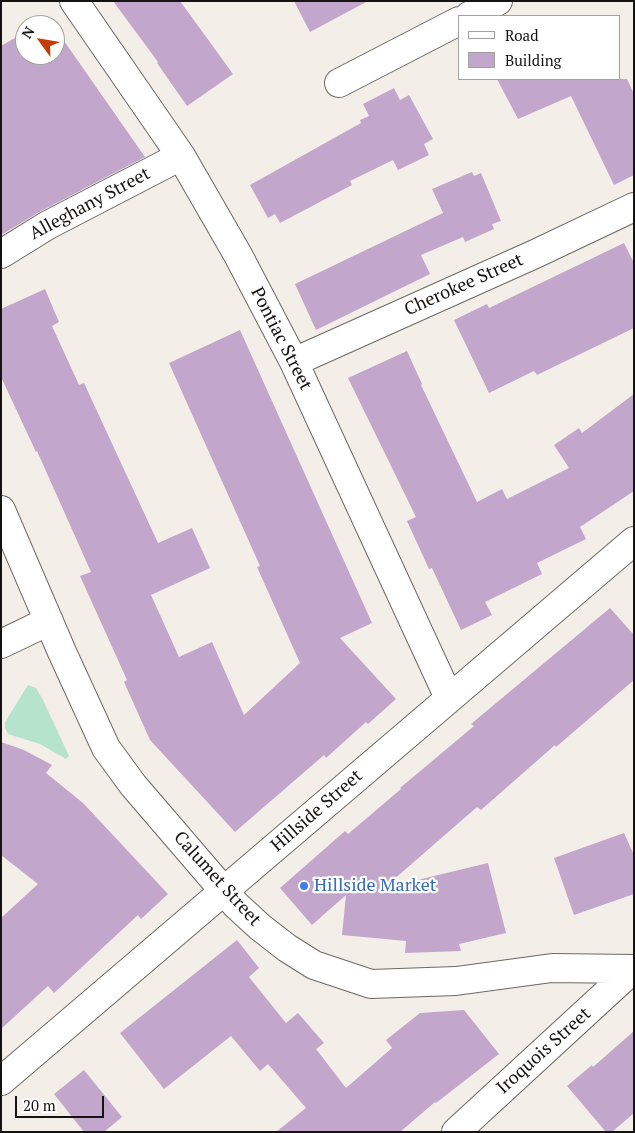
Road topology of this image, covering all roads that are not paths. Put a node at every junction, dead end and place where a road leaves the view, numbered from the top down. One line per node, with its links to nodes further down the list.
1 (74, 1): 6 (street, Pontiac Street)
2 (498, 1): 3 (street)
3 (471, 15)
4 (458, 22): 5 (street)
5 (339, 84)
6 (181, 156): 8 (street, Alleghany Street); 9 (street, Pontiac Street)
7 (634, 207): 9 (street, Cherokee Street)
8 (1, 254)
9 (294, 362): 14 (street, Pontiac Street)
10 (1, 510): 12 (street, Calumet Street)
11 (634, 541): 14 (street, Hillside Street)
12 (49, 621): 13 (street); 15 (street, Calumet Street)
13 (1, 644)
14 (449, 698): 15 (street, Hillside Street)
15 (224, 890): 16 (street, Calumet Street); 17 (street, Hillside Street)
16 (633, 970): 18 (street, Iroquois Street)
17 (1, 1082)
18 (456, 1132)

